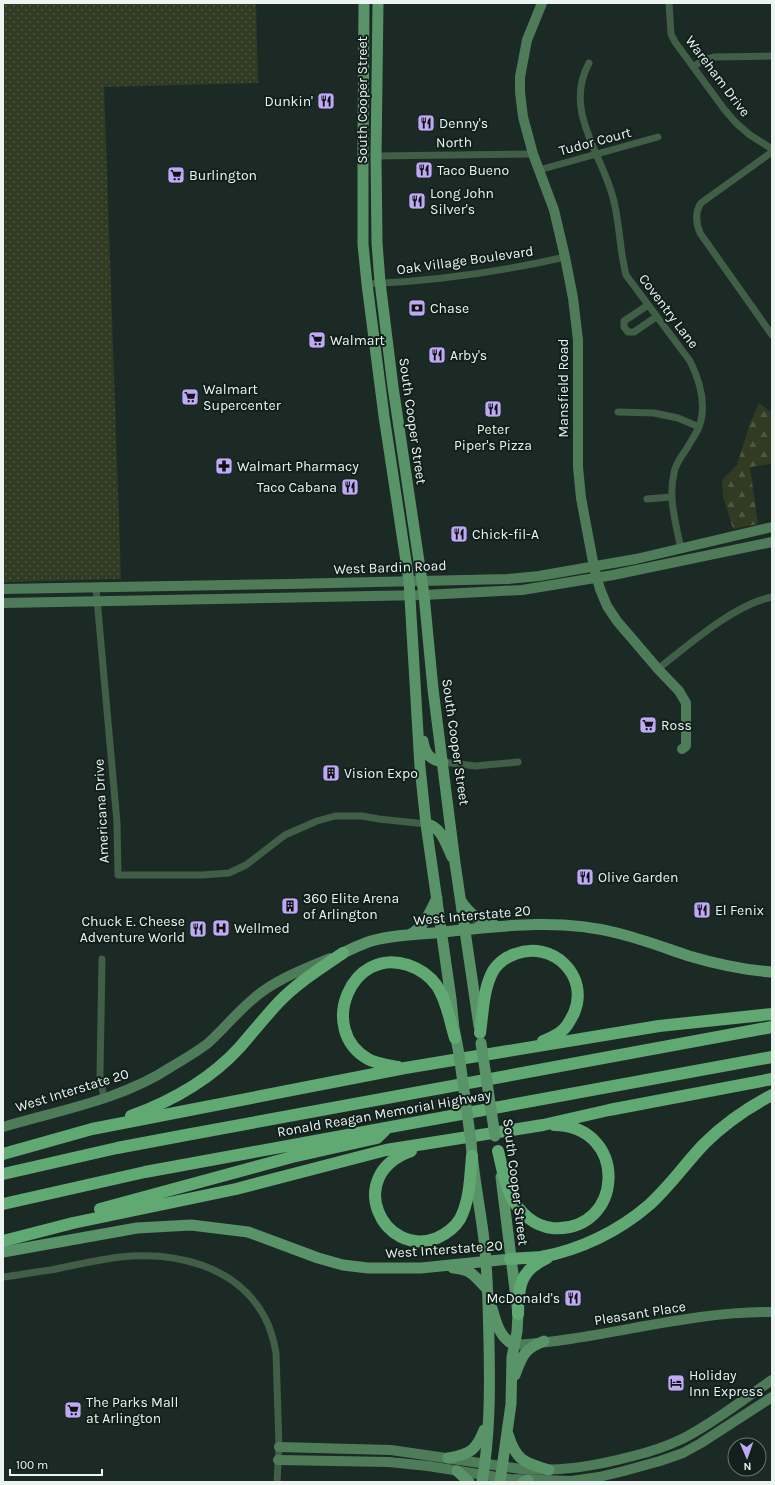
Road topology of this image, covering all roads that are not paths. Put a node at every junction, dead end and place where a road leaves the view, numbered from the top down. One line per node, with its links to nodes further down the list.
1 (364, 3): 5 (main road, South Cooper Street)
2 (378, 3): 9 (main road, South Cooper Street)
3 (542, 3): 13 (street, Mansfield Road)
4 (669, 3): 8 (street, Wareham Drive)
5 (364, 42): 9 (main road); 10 (main road, South Cooper Street)
6 (772, 56): 8 (street)
7 (590, 63): 14 (street, Coventry Lane)
8 (693, 67): 12 (street, Wareham Drive)
9 (377, 96): 15 (main road, South Cooper Street)
10 (363, 112): 15 (main road); 19 (main road, South Cooper Street)
11 (658, 137): 14 (street, Tudor Court)
12 (772, 150): 22 (street)
13 (533, 154): 15 (street, North); 16 (street, Mansfield Road)
14 (596, 154): 16 (street, Tudor Court); 20 (street, Coventry Lane)
15 (376, 155): 18 (main road, South Cooper Street)
16 (540, 170): 17 (street, Mansfield Road)
17 (565, 258): 18 (street, Oak Village Boulevard); 30 (street, Mansfield Road)
18 (380, 283): 19 (street, Oak Village Boulevard); 32 (main road, South Cooper Street)
19 (367, 284): 33 (main road, South Cooper Street)
20 (648, 305): 21 (street, Coventry Lane); 21 (street)
21 (656, 317): 24 (street, Coventry Lane)
22 (772, 335)
23 (618, 412): 24 (street)
24 (699, 427): 25 (street, Coventry Lane)
25 (671, 497): 26 (street); 29 (street, Coventry Lane)
26 (647, 499)
27 (772, 527): 29 (street, West Bardin Road)
28 (772, 542): 31 (street, West Bardin Road)
29 (681, 549): 30 (street, West Bardin Road)
30 (594, 567): 31 (street, Mansfield Road); 32 (street, West Bardin Road)
31 (596, 578): 38 (street, West Bardin Road); 43 (street, Mansfield Road)
32 (422, 580): 33 (street, West Bardin Road); 38 (main road, South Cooper Street)
33 (409, 581): 34 (street, West Bardin Road); 37 (main road, South Cooper Street)
34 (248, 585): 35 (street, West Bardin Road); 40 (street)
35 (96, 588): 36 (street, West Bardin Road); 41 (street, Americana Drive)
36 (3, 590)
37 (410, 595): 38 (street, West Bardin Road); 40 (street, West Bardin Road); 44 (main road, South Cooper Street)
38 (424, 595): 46 (main road, South Cooper Street)
39 (772, 597): 43 (street)
40 (249, 598): 41 (street, West Bardin Road)
41 (97, 601): 42 (street, West Bardin Road); 48 (street, Americana Drive)
42 (3, 603)
43 (658, 669): 45 (street, Mansfield Road)
44 (417, 711): 46 (main road); 48 (main road, South Cooper Street)
45 (682, 749)
46 (443, 762): 47 (street); 49 (main road, South Cooper Street)
47 (518, 762)
48 (426, 824): 49 (main road); 50 (main road, South Cooper Street)
49 (455, 863): 51 (main road, South Cooper Street)
50 (437, 898): 54 (main road, South Cooper Street); 55 (main road)
51 (460, 899): 52 (main road); 53 (main road, South Cooper Street)
52 (502, 927): 53 (main road, West Interstate 20); 58 (main road, West Interstate 20)
53 (464, 930): 54 (main road, West Interstate 20); 62 (main road, South Cooper Street)
54 (442, 933): 55 (main road, West Interstate 20); 61 (main road, South Cooper Street)
55 (408, 936): 56 (main road, West Interstate 20)
56 (343, 953): 68 (street, West Interstate 20); 72 (highway)
57 (102, 959): 68 (street)
58 (772, 972)
59 (772, 1014): 63 (highway)
60 (772, 1027): 77 (highway, Ronald Reagan Memorial Highway)
61 (455, 1038): 65 (highway); 76 (main road, South Cooper Street, bridge)
62 (480, 1038): 63 (highway); 74 (main road, South Cooper Street, bridge)
63 (509, 1051): 65 (highway)
64 (772, 1056): 71 (highway, Ronald Reagan Memorial Highway)
65 (405, 1068): 72 (highway)
66 (772, 1080): 69 (highway)
67 (772, 1095): 81 (highway)
68 (104, 1098): 70 (street, West Interstate 20)
69 (543, 1125): 73 (highway); 74 (highway)
70 (3, 1127)
71 (387, 1128): 78 (highway, Ronald Reagan Memorial Highway); 79 (highway)
72 (92, 1129): 75 (highway)
73 (446, 1140): 76 (highway); 80 (highway)
74 (498, 1151): 83 (main road, South Cooper Street)
75 (3, 1154)
76 (472, 1156): 84 (main road, South Cooper Street)
77 (3, 1174)
78 (3, 1204)
79 (3, 1237)
80 (3, 1241)
81 (563, 1251): 83 (highway); 89 (highway)
82 (3, 1252): 85 (main road, West Interstate 20)
83 (510, 1259): 84 (main road, West Interstate 20); 89 (main road, South Cooper Street)
84 (486, 1261): 85 (main road, West Interstate 20); 87 (main road, South Cooper Street)
85 (433, 1267): 87 (main road)
86 (3, 1277): 97 (street)
87 (488, 1293): 91 (main road); 95 (main road, South Cooper Street)
88 (772, 1312): 90 (street, Pleasant Place)
89 (518, 1314): 91 (main road, South Cooper Street)
90 (544, 1341): 91 (street, Pleasant Place); 93 (main road)
91 (514, 1344): 93 (main road, South Cooper Street)
92 (772, 1380): 100 (street)
93 (512, 1381): 96 (main road, South Cooper Street)
94 (772, 1397): 110 (street)
95 (488, 1420): 101 (main road); 105 (main road, South Cooper Street)
96 (508, 1434): 106 (main road, South Cooper Street); 108 (main road)
97 (279, 1447): 98 (street); 102 (street)
98 (378, 1450): 99 (street); 103 (street)
99 (417, 1454): 101 (street); 104 (street)
100 (642, 1454): 107 (street); 110 (street)
101 (448, 1458): 105 (street)
102 (278, 1460): 103 (street); 113 (street)
103 (339, 1461): 104 (street)
104 (382, 1462): 109 (street)
105 (485, 1464): 106 (street); 111 (main road, South Cooper Street)
106 (502, 1466): 108 (street); 111 (main road, South Cooper Street)
107 (570, 1469): 108 (street); 115 (street)
108 (549, 1470)
109 (457, 1472): 111 (street); 114 (main road)
110 (612, 1474): 115 (street)
111 (491, 1479): 112 (street)
112 (525, 1481): 115 (street)
113 (277, 1482)
114 (469, 1482)
115 (571, 1482)

